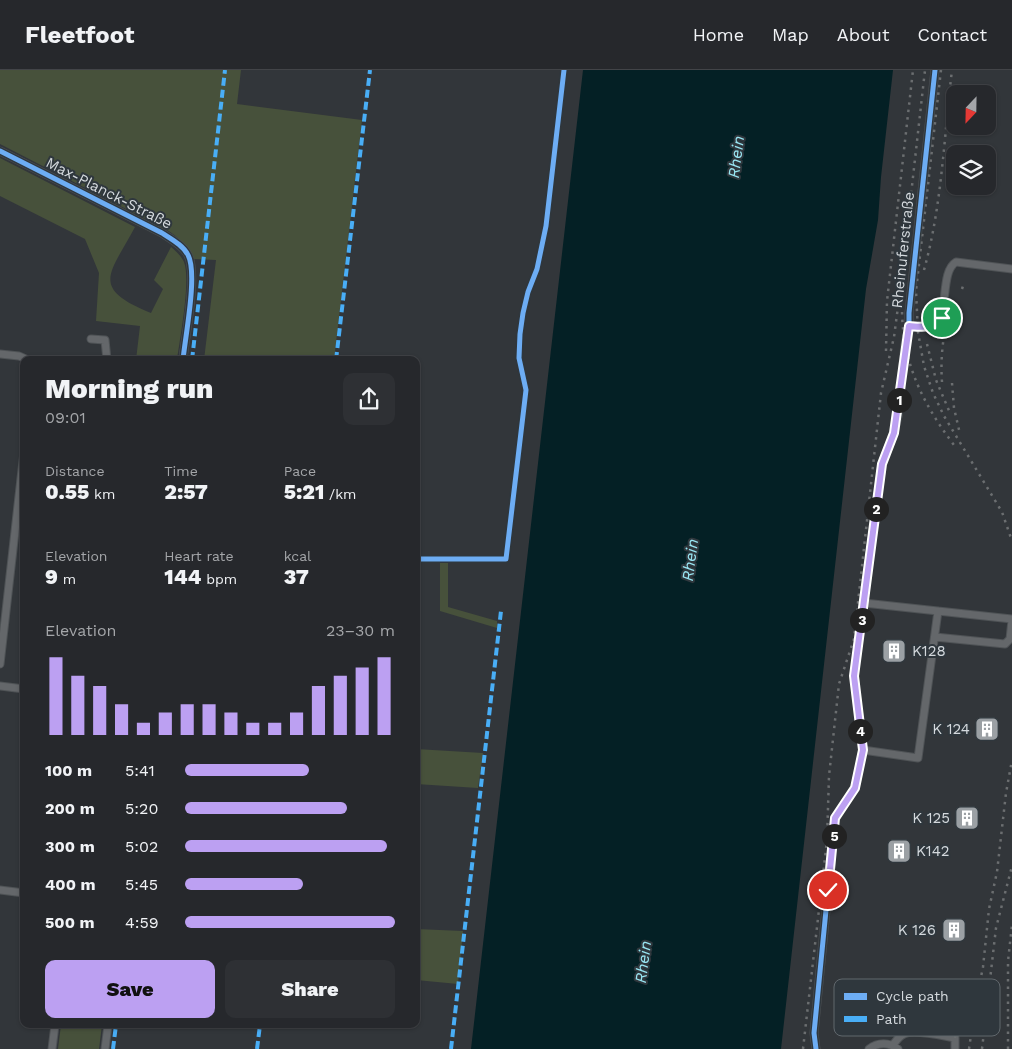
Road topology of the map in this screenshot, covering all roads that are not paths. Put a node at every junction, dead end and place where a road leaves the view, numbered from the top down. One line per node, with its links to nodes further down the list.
1 (935, 70): 4 (street, Rheinuferstraße)
2 (0, 151): 8 (street, Max-Planck-Straße)
3 (1012, 269): 4 (street, Rheinuferstraße)
4 (909, 326): 11 (street, Rheinuferstraße)
5 (91, 339): 7 (street)
6 (0, 354): 9 (street)
7 (107, 356)
8 (183, 356)
9 (20, 357)
10 (20, 487): 15 (street)
11 (864, 603): 12 (street); 18 (street, Rheinuferstraße)
12 (938, 611): 13 (street); 14 (street)
13 (1012, 620): 14 (street)
14 (935, 637): 18 (street)
15 (0, 664)
16 (0, 686): 17 (street)
17 (20, 688)
18 (863, 750): 28 (street, Rheinuferstraße)
19 (0, 890): 20 (street)
20 (20, 892)
21 (55, 1028): 26 (street)
22 (108, 1028): 27 (street)
23 (901, 1036): 25 (street)
24 (939, 1036): 30 (street)
25 (896, 1047): 29 (street)
26 (52, 1049)
27 (105, 1049)
28 (816, 1049)
29 (869, 1049)
30 (955, 1049)

